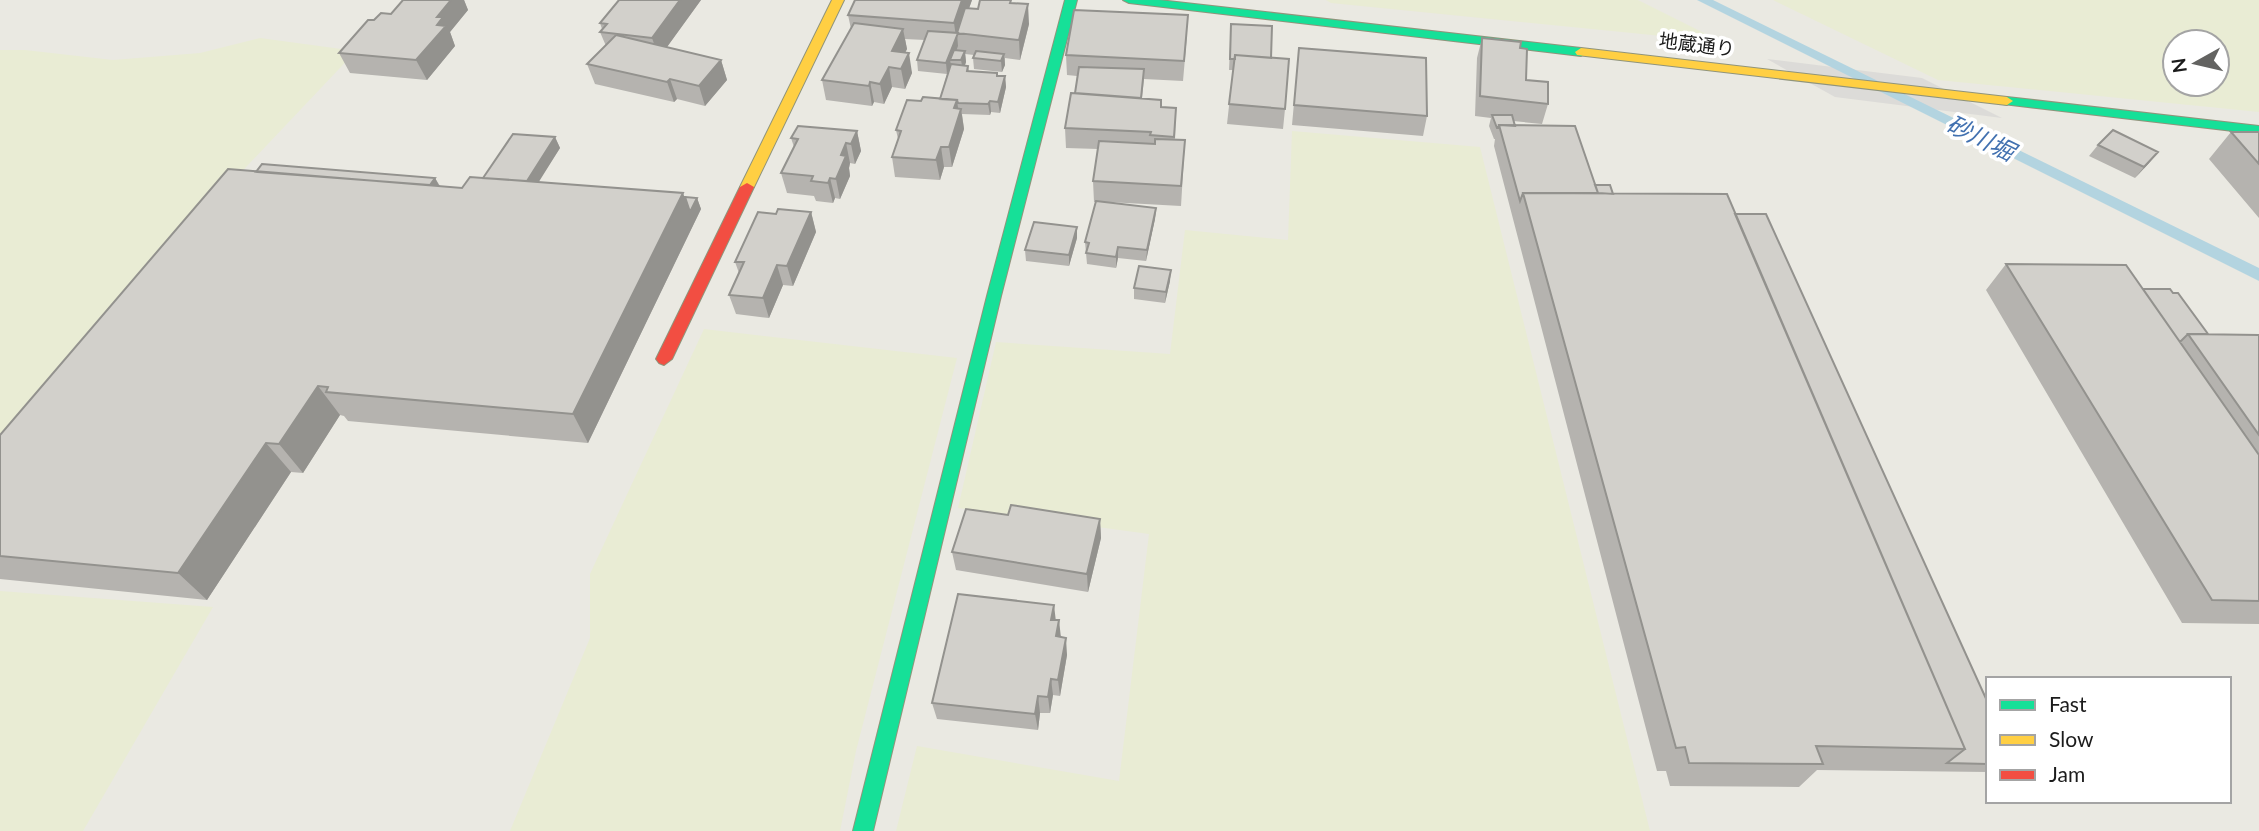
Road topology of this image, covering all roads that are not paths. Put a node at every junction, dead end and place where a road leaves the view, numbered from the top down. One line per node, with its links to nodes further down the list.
1 (838, 0): 5 (street)
2 (1071, 0): 6 (street)
3 (1129, 0): 4 (street, 地蔵通り)
4 (2259, 130)
5 (664, 359)
6 (863, 831)

